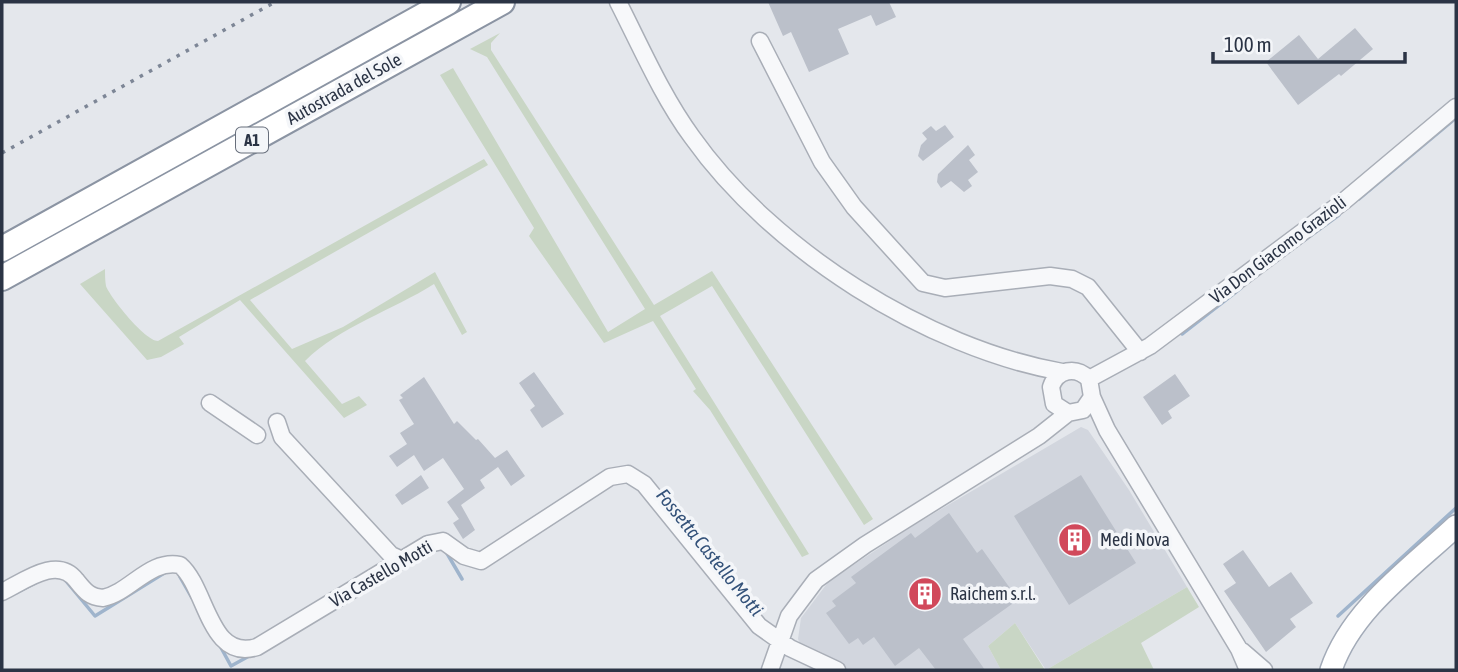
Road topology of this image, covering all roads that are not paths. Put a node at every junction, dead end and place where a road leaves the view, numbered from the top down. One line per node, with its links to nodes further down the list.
1 (448, 2): 6 (highway, Autostrada del Sole / A1)
2 (502, 2): 7 (highway, Autostrada del Sole / A1)
3 (618, 2): 9 (street)
4 (760, 41): 8 (street)
5 (1456, 107): 8 (street, Via Don Giacomo Grazioli)
6 (2, 249)
7 (2, 278)
8 (1140, 352): 11 (street, Via Don Giacomo Grazioli)
9 (1023, 366): 10 (street); 12 (street)
10 (1062, 372): 11 (street); 12 (street)
11 (1089, 379): 13 (street)
12 (1051, 396): 15 (street); 17 (street)
13 (1092, 397): 15 (street); 16 (street)
14 (210, 403): 19 (street)
15 (1073, 412): 16 (street); 17 (street)
16 (1107, 430): 22 (street)
17 (1026, 444): 21 (street)
18 (1456, 526): 23 (main road)
19 (401, 560): 20 (street, Via Castello Motti); 21 (street, Via Castello Motti)
20 (2, 592)
21 (779, 640): 24 (street); 25 (street)
22 (1240, 649): 26 (street); 27 (street)
23 (1334, 662): 28 (main road)
24 (770, 670)
25 (837, 670)
26 (1248, 670)
27 (1264, 670)
28 (1316, 670)

